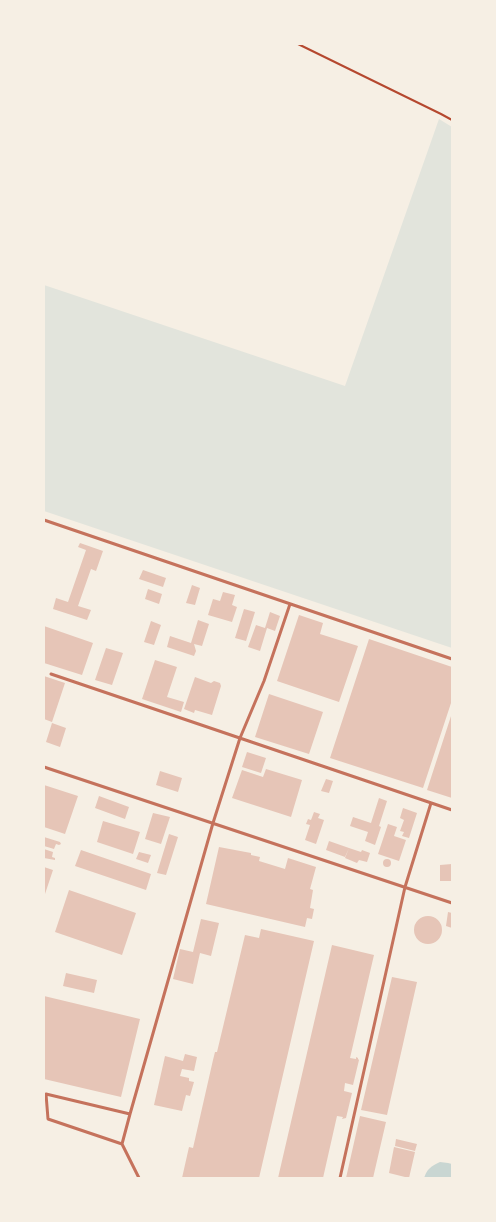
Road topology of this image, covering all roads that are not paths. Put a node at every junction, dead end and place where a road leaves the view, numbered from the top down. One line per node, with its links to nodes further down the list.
1 (44, 520): 2 (lane)
2 (290, 604): 3 (lane); 5 (lane)
3 (452, 659)
4 (51, 674): 5 (lane)
5 (240, 738): 7 (lane); 9 (lane)
6 (44, 767): 9 (lane)
7 (431, 803): 8 (lane); 10 (lane)
8 (452, 810)
9 (213, 823): 10 (lane); 12 (lane)
10 (405, 887): 11 (lane); 15 (lane)
11 (452, 902)
12 (130, 1114): 13 (lane); 13 (lane)
13 (122, 1144): 14 (lane)
14 (140, 1178)
15 (340, 1178)

